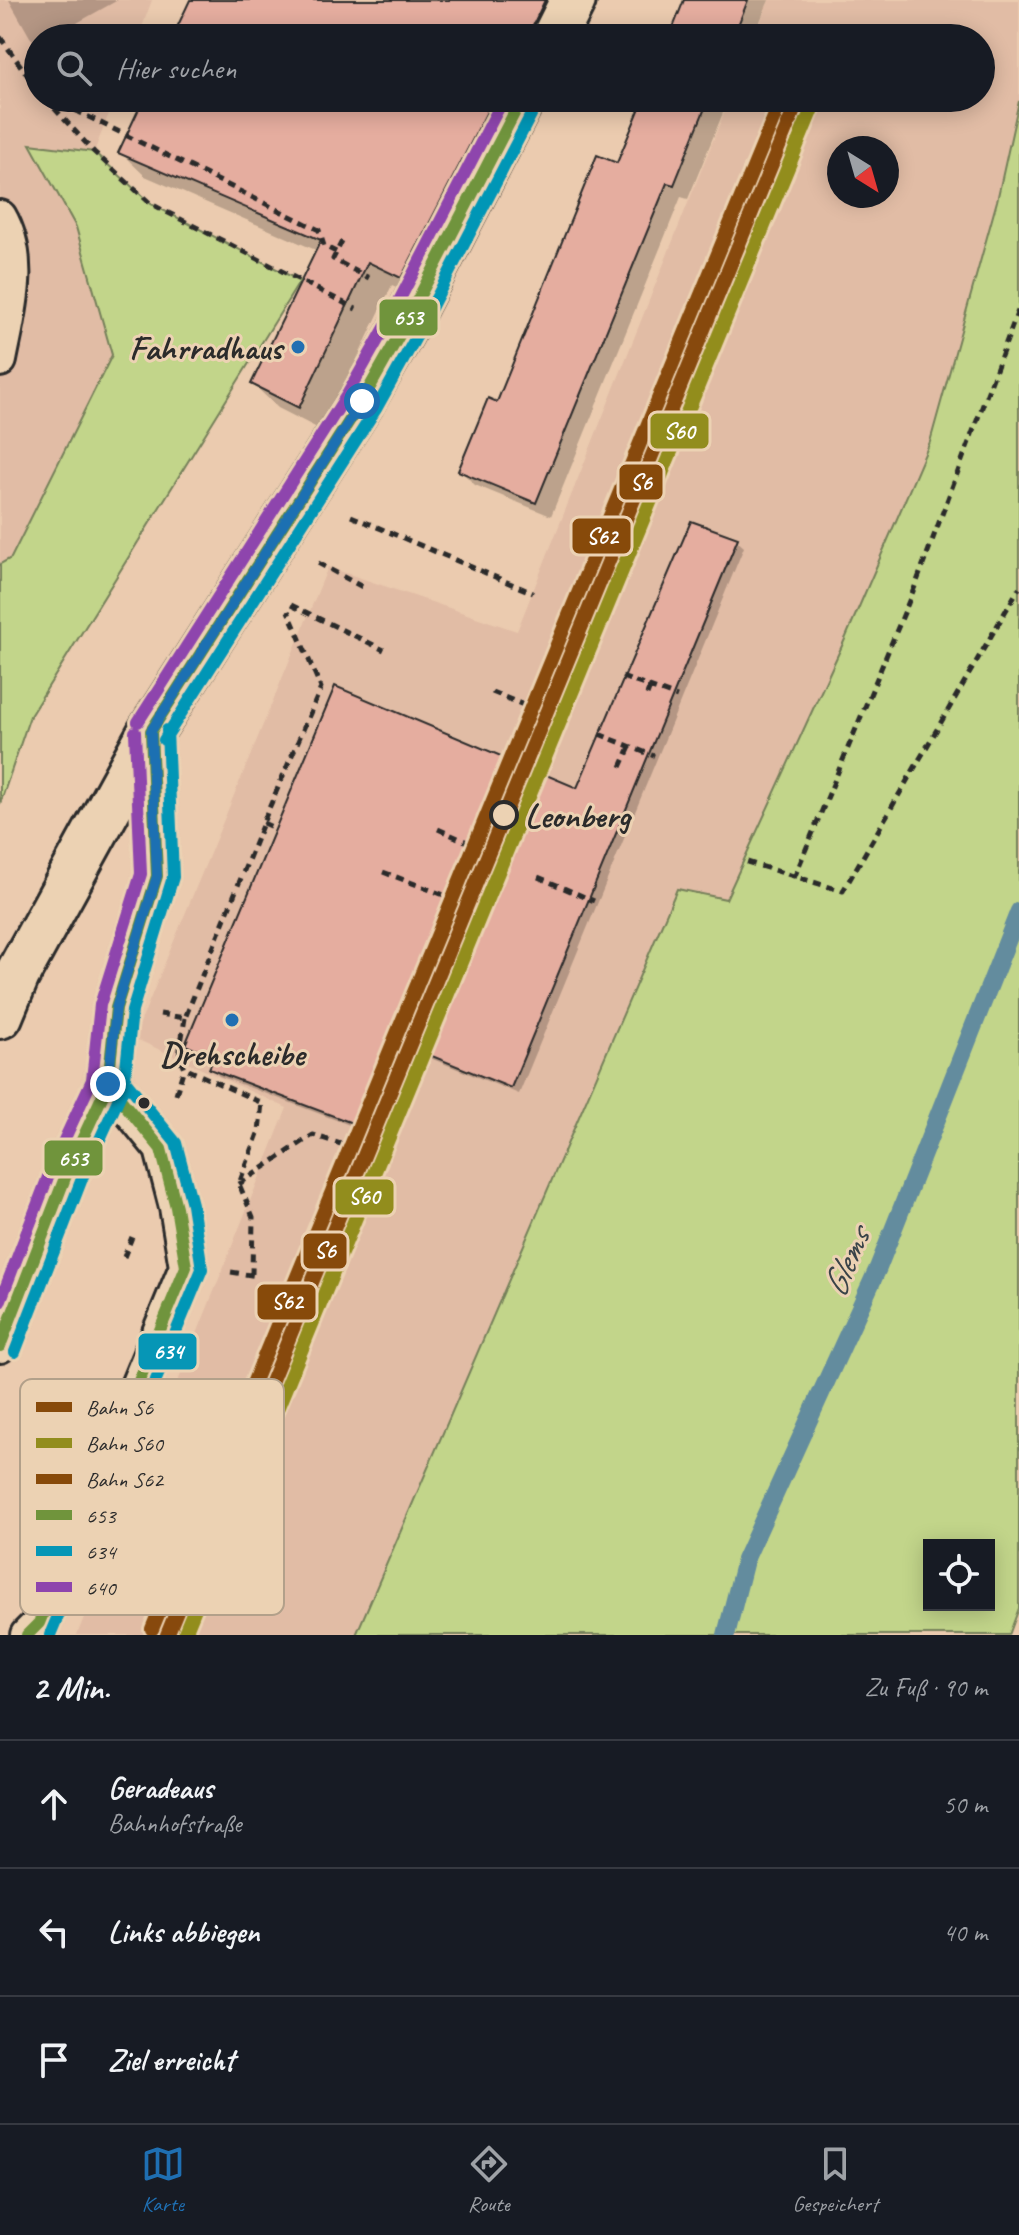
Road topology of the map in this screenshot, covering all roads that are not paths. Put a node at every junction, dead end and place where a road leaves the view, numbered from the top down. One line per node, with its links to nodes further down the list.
1 (573, 0): 2 (street)
2 (561, 24)
3 (515, 112): 6 (street)
4 (0, 217): 5 (lane)
5 (0, 360)
6 (151, 731): 7 (street); 8 (lane)
7 (0, 1016)
8 (108, 1084): 9 (lane); 10 (lane)
9 (0, 1346)
10 (140, 1379)
11 (42, 1615): 12 (lane)
12 (27, 1635)

